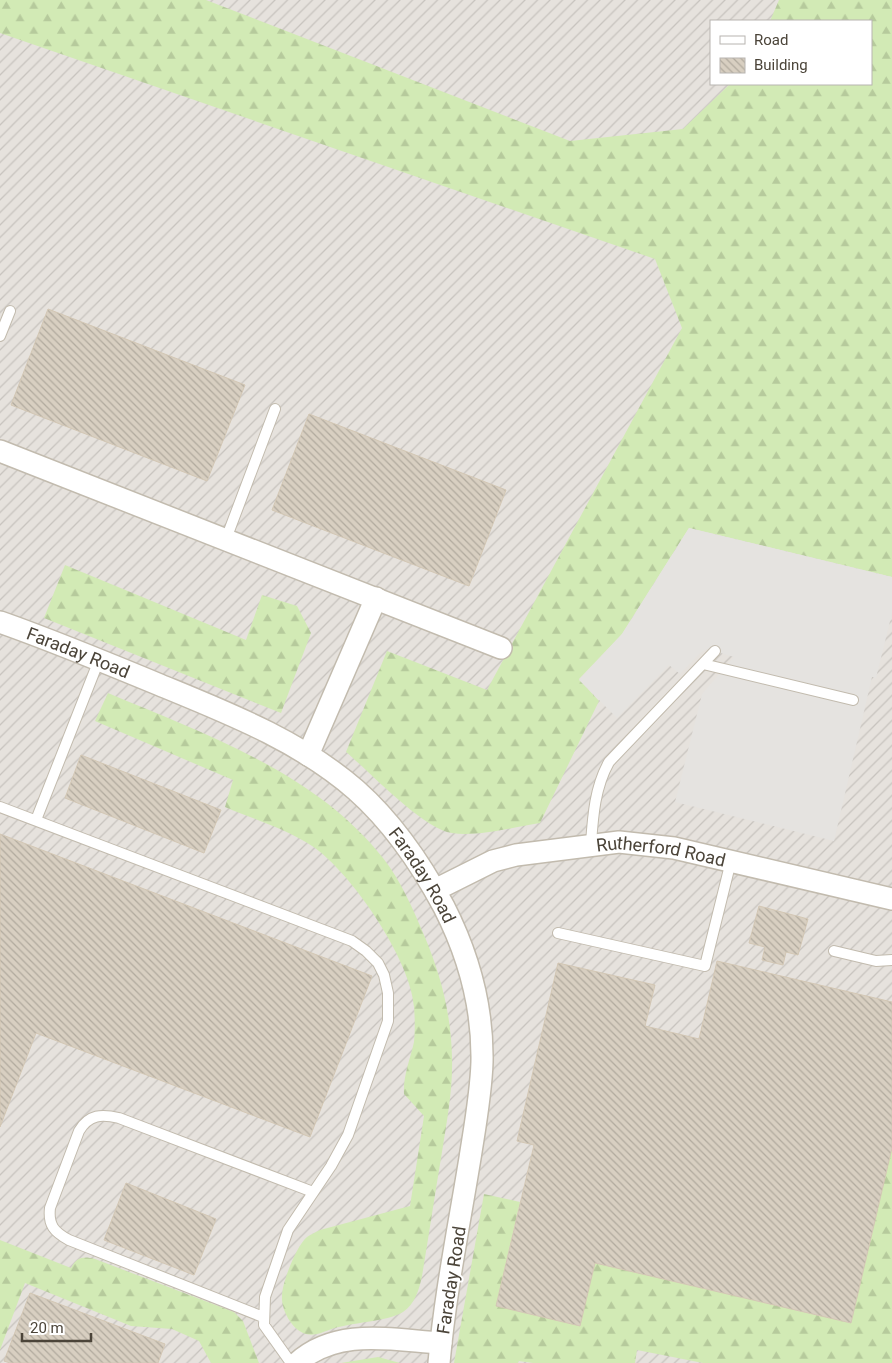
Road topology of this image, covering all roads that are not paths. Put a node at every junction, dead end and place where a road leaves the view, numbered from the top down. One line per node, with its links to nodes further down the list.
1 (10, 312): 2 (lane)
2 (0, 336)
3 (275, 409): 5 (lane)
4 (0, 451): 5 (street)
5 (226, 539): 6 (street)
6 (376, 598): 8 (street); 13 (street)
7 (0, 622): 10 (street, Faraday Road)
8 (501, 648)
9 (715, 652): 11 (lane)
10 (99, 660): 13 (street, Faraday Road); 15 (lane)
11 (703, 664): 12 (lane); 16 (lane)
12 (853, 700)
13 (308, 755): 18 (street, Faraday Road)
14 (0, 806): 15 (lane)
15 (36, 820): 23 (lane)
16 (591, 844): 17 (street, Rutherford Road); 18 (street, Rutherford Road)
17 (731, 861): 19 (street, Rutherford Road); 20 (lane)
18 (435, 890): 25 (street, Faraday Road)
19 (892, 899)
20 (558, 933)
21 (834, 951): 22 (lane)
22 (892, 960)
23 (313, 1192): 24 (lane); 24 (lane)
24 (263, 1317): 26 (lane)
25 (440, 1353): 27 (street)
26 (291, 1363)
27 (297, 1363)

